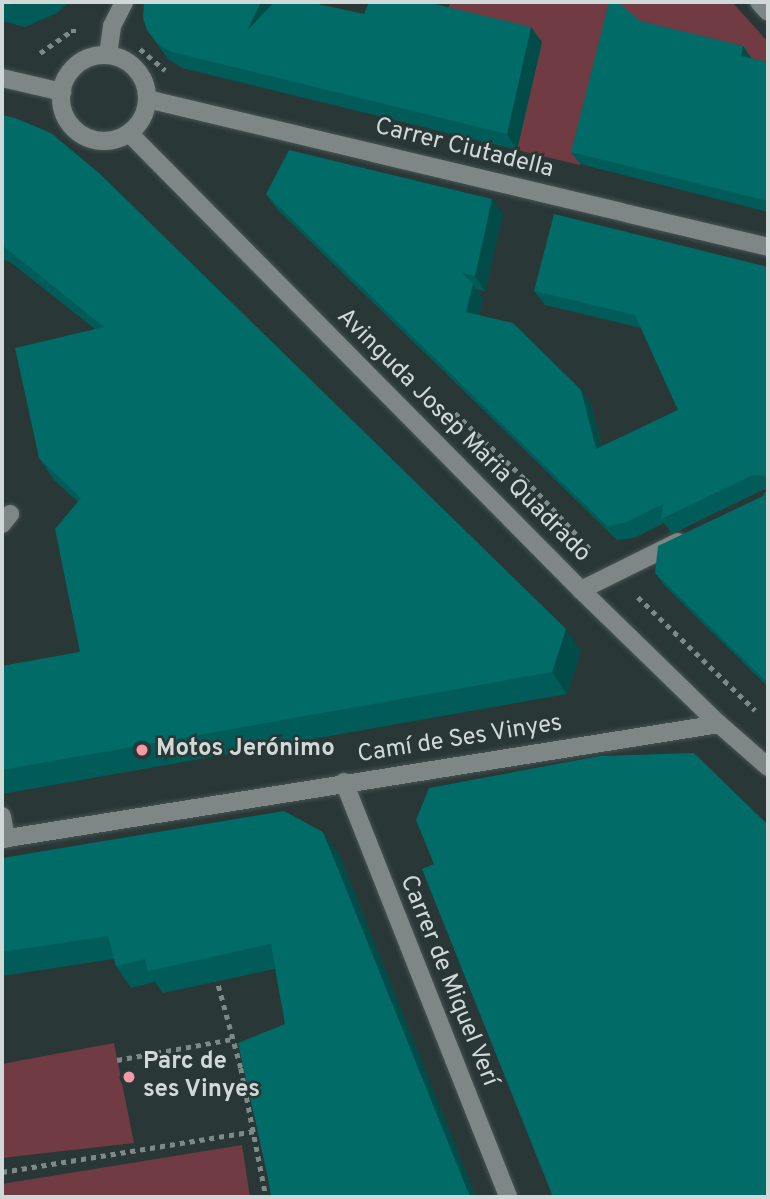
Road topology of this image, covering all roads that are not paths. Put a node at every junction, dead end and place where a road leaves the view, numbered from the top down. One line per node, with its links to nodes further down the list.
1 (124, 2): 4 (street)
2 (759, 2): 3 (street)
3 (768, 12)
4 (108, 55): 6 (street); 7 (street)
5 (2, 78): 6 (street)
6 (62, 92): 8 (street)
7 (147, 99): 8 (street); 9 (street, Carrer Ciutadella)
8 (129, 133): 11 (street, Avinguda Josep Maria Quadrado)
9 (768, 247)
10 (697, 534): 11 (street)
11 (581, 590): 12 (street, Avinguda Josep Maria Quadrado)
12 (719, 724): 13 (street, Avinguda Josep Maria Quadrado); 14 (street, Camí de Ses Vinyes)
13 (768, 767)
14 (344, 782): 16 (street, Camí de Ses Vinyes); 17 (street, Carrer de Miquel Verí)
15 (2, 816): 16 (street)
16 (4, 839)
17 (508, 1197)

